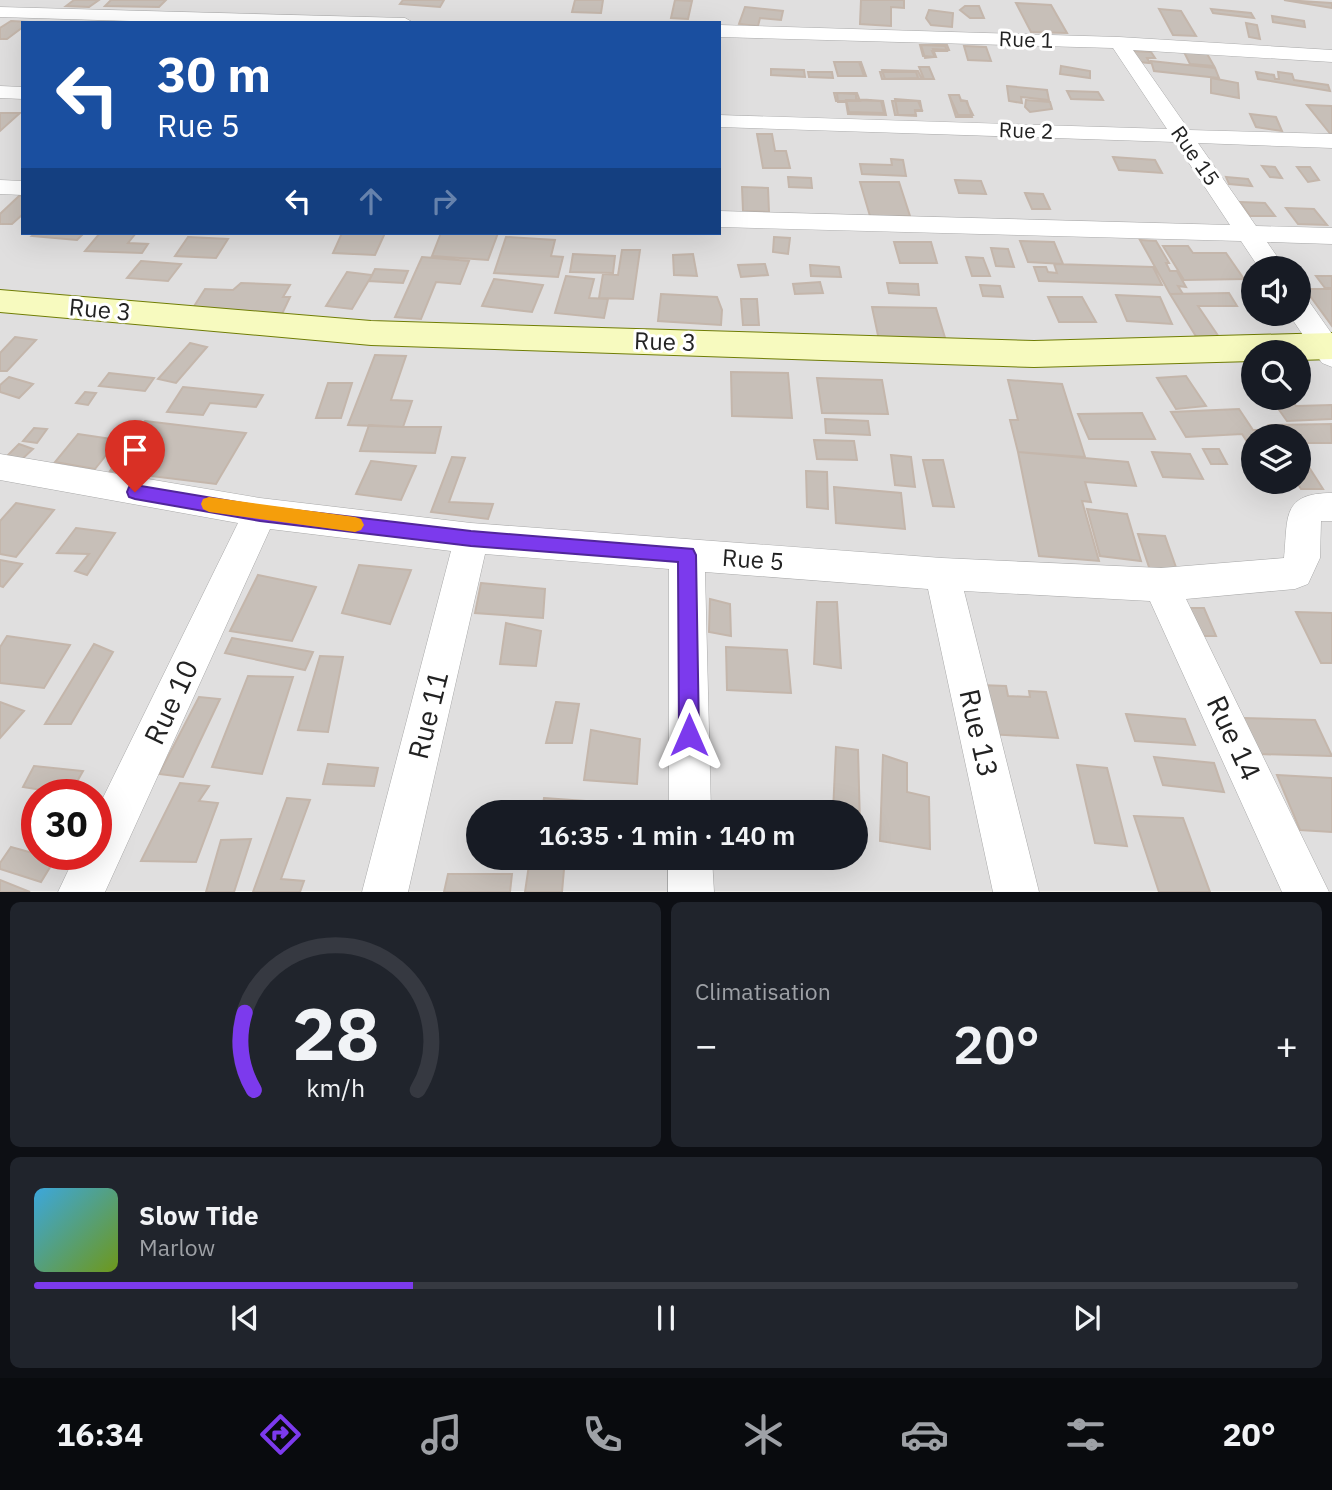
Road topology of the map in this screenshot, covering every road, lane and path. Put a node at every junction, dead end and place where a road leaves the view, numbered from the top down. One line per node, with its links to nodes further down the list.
1 (0, 12): 2 (street)
2 (331, 21)
3 (721, 31): 4 (street, Rue 1)
4 (1119, 43): 5 (street, Rue 1); 9 (street, Rue 15)
5 (1332, 55)
6 (0, 92): 7 (street)
7 (21, 93)
8 (721, 121): 9 (street, Rue 2)
9 (1180, 136): 10 (street, Rue 2); 14 (street, Rue 15)
10 (1332, 141)
11 (0, 187): 12 (street)
12 (21, 188)
13 (721, 219): 14 (street)
14 (1250, 235): 15 (street); 16 (street, Rue 15)
15 (1332, 236)
16 (1264, 256)
17 (0, 301): 19 (street, Rue 3)
18 (1311, 325): 19 (street)
19 (1329, 349)
20 (3, 474): 22 (street, Rue 5)
21 (1332, 507): 26 (street, Rue 5)
22 (260, 513): 23 (street, Rue 5); 29 (street, Rue 10)
23 (471, 538): 24 (street, Rue 5); 30 (street, Rue 11)
24 (687, 555): 25 (street, Rue 5); 27 (street)
25 (942, 574): 26 (street, Rue 5); 32 (street, Rue 13)
26 (1161, 585): 33 (street, Rue 14)
27 (690, 800)
28 (690, 870): 31 (street)
29 (81, 891)
30 (385, 891)
31 (691, 891)
32 (1016, 891)
33 (1306, 891)

